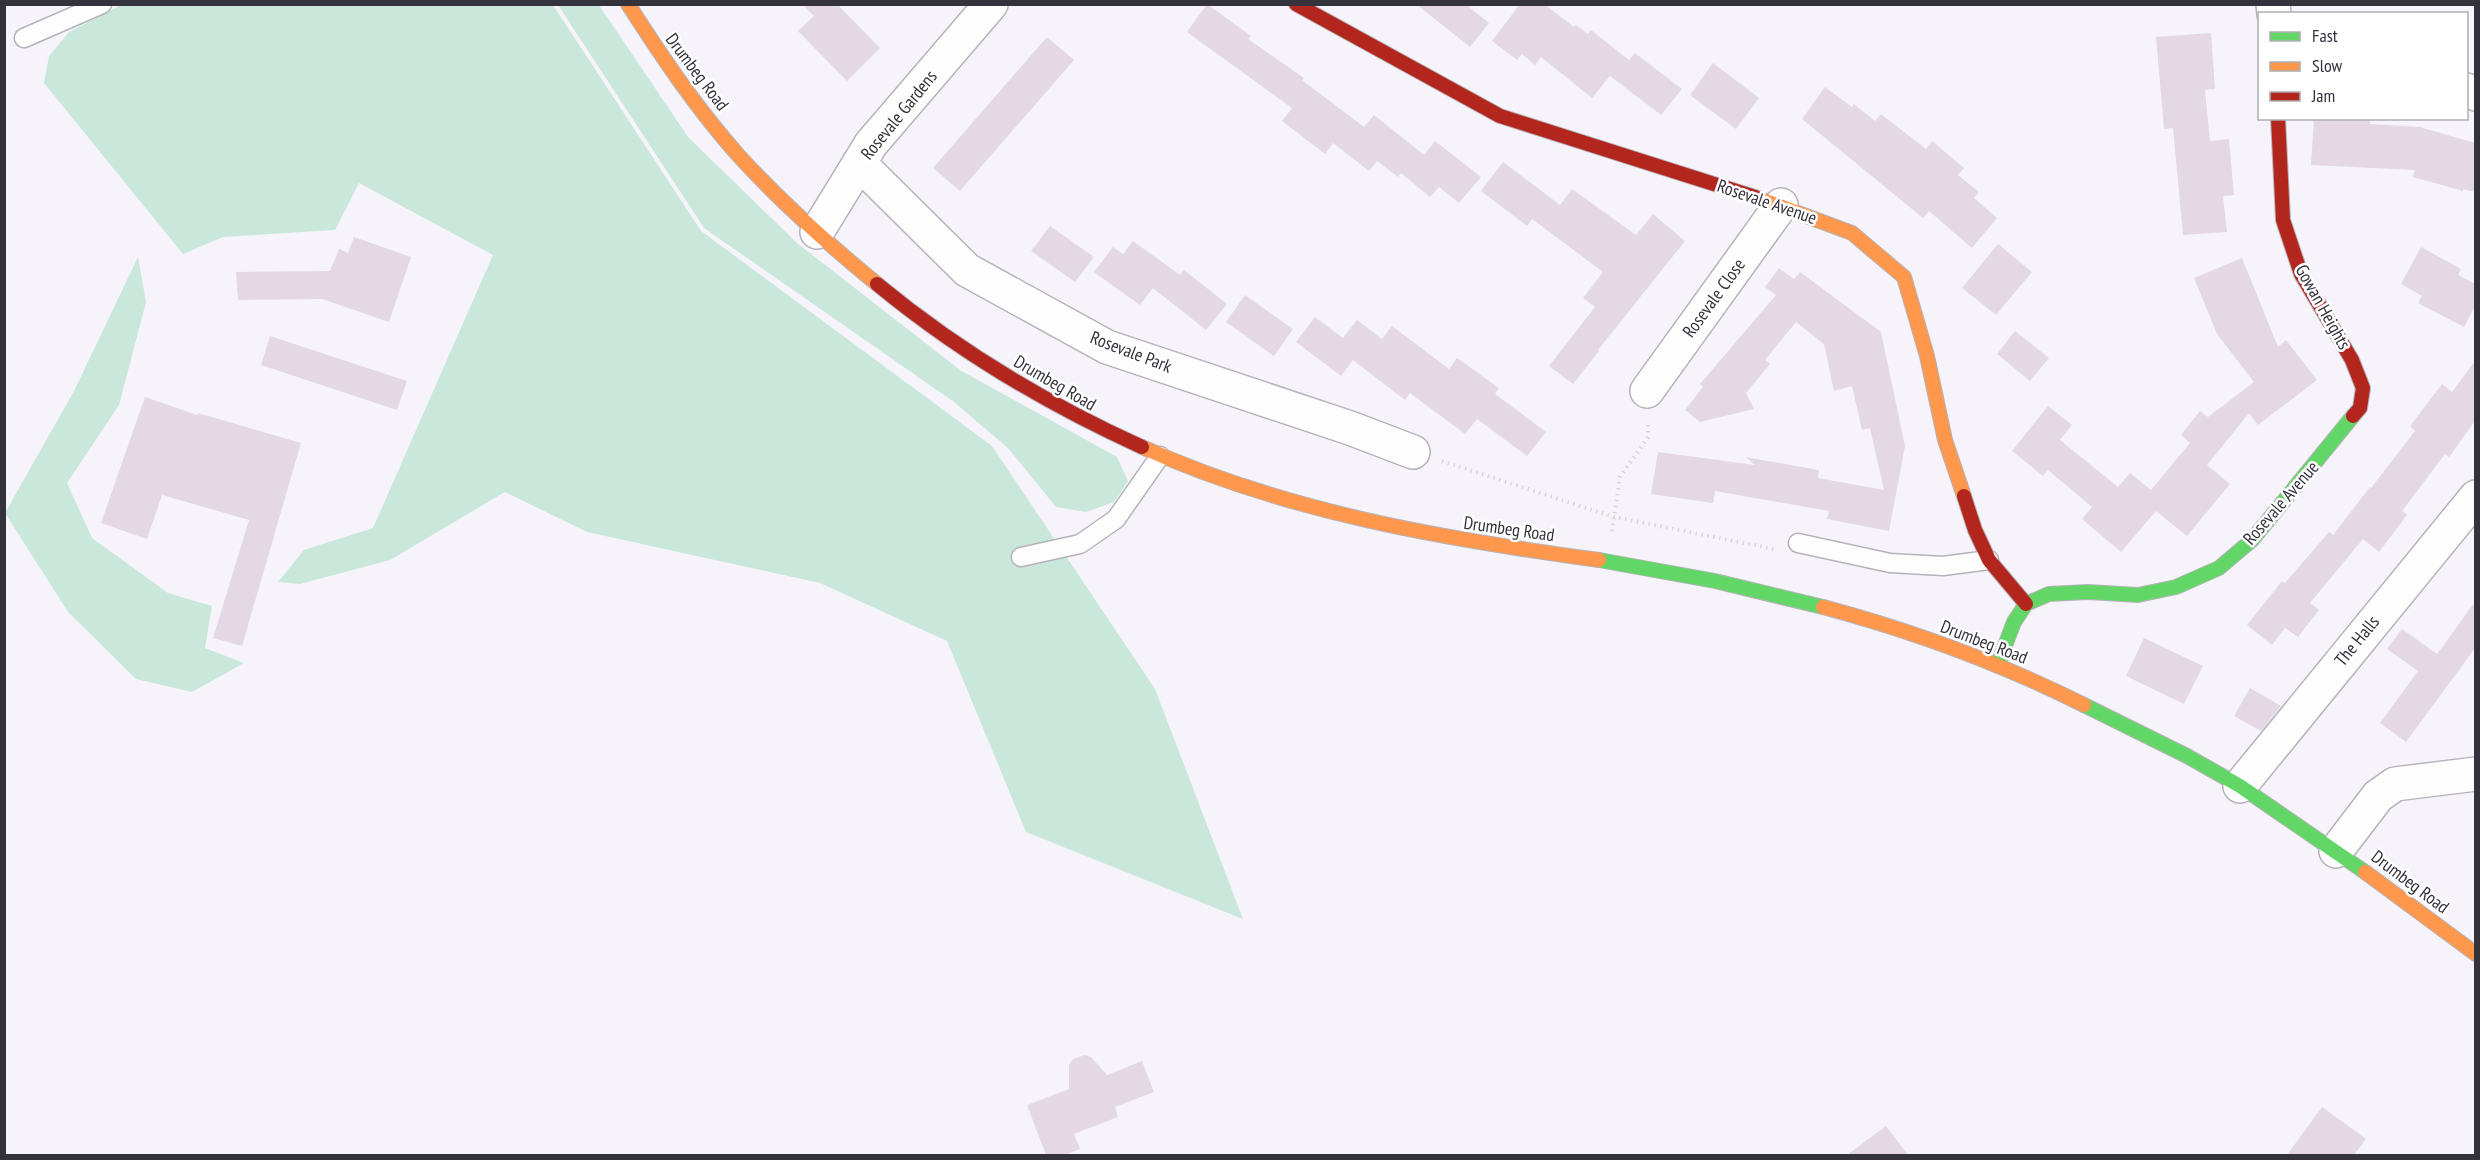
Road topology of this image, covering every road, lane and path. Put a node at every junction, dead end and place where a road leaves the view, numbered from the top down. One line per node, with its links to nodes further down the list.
1 (102, 4): 5 (lane)
2 (628, 4): 9 (street, Drumbeg Road)
3 (991, 4): 7 (street, Rosevale Gardens)
4 (1296, 4): 8 (street, Rosevale Avenue)
5 (24, 38)
6 (2278, 120): 11 (street, Gowan Heights)
7 (859, 163): 9 (street, Rosevale Gardens); 12 (street, Rosevale Park)
8 (1781, 205): 10 (street, Rosevale Close); 18 (street, Rosevale Avenue)
9 (817, 232): 13 (street, Drumbeg Road)
10 (1647, 391): 15 (path)
11 (2329, 448): 19 (street, Rosevale Avenue)
12 (1413, 452): 15 (path)
13 (1160, 456): 17 (lane); 20 (street, Drumbeg Road)
14 (2475, 497): 22 (street, The Halls)
15 (1614, 517): 16 (path)
16 (1798, 543): 18 (lane)
17 (1021, 557)
18 (1989, 560): 19 (street, Rosevale Avenue)
19 (2026, 604): 20 (street)
20 (1998, 664): 22 (street, Drumbeg Road)
21 (2475, 774): 23 (street)
22 (2240, 786): 23 (street, Drumbeg Road)
23 (2336, 851): 24 (street, Drumbeg Road)
24 (2475, 954)

